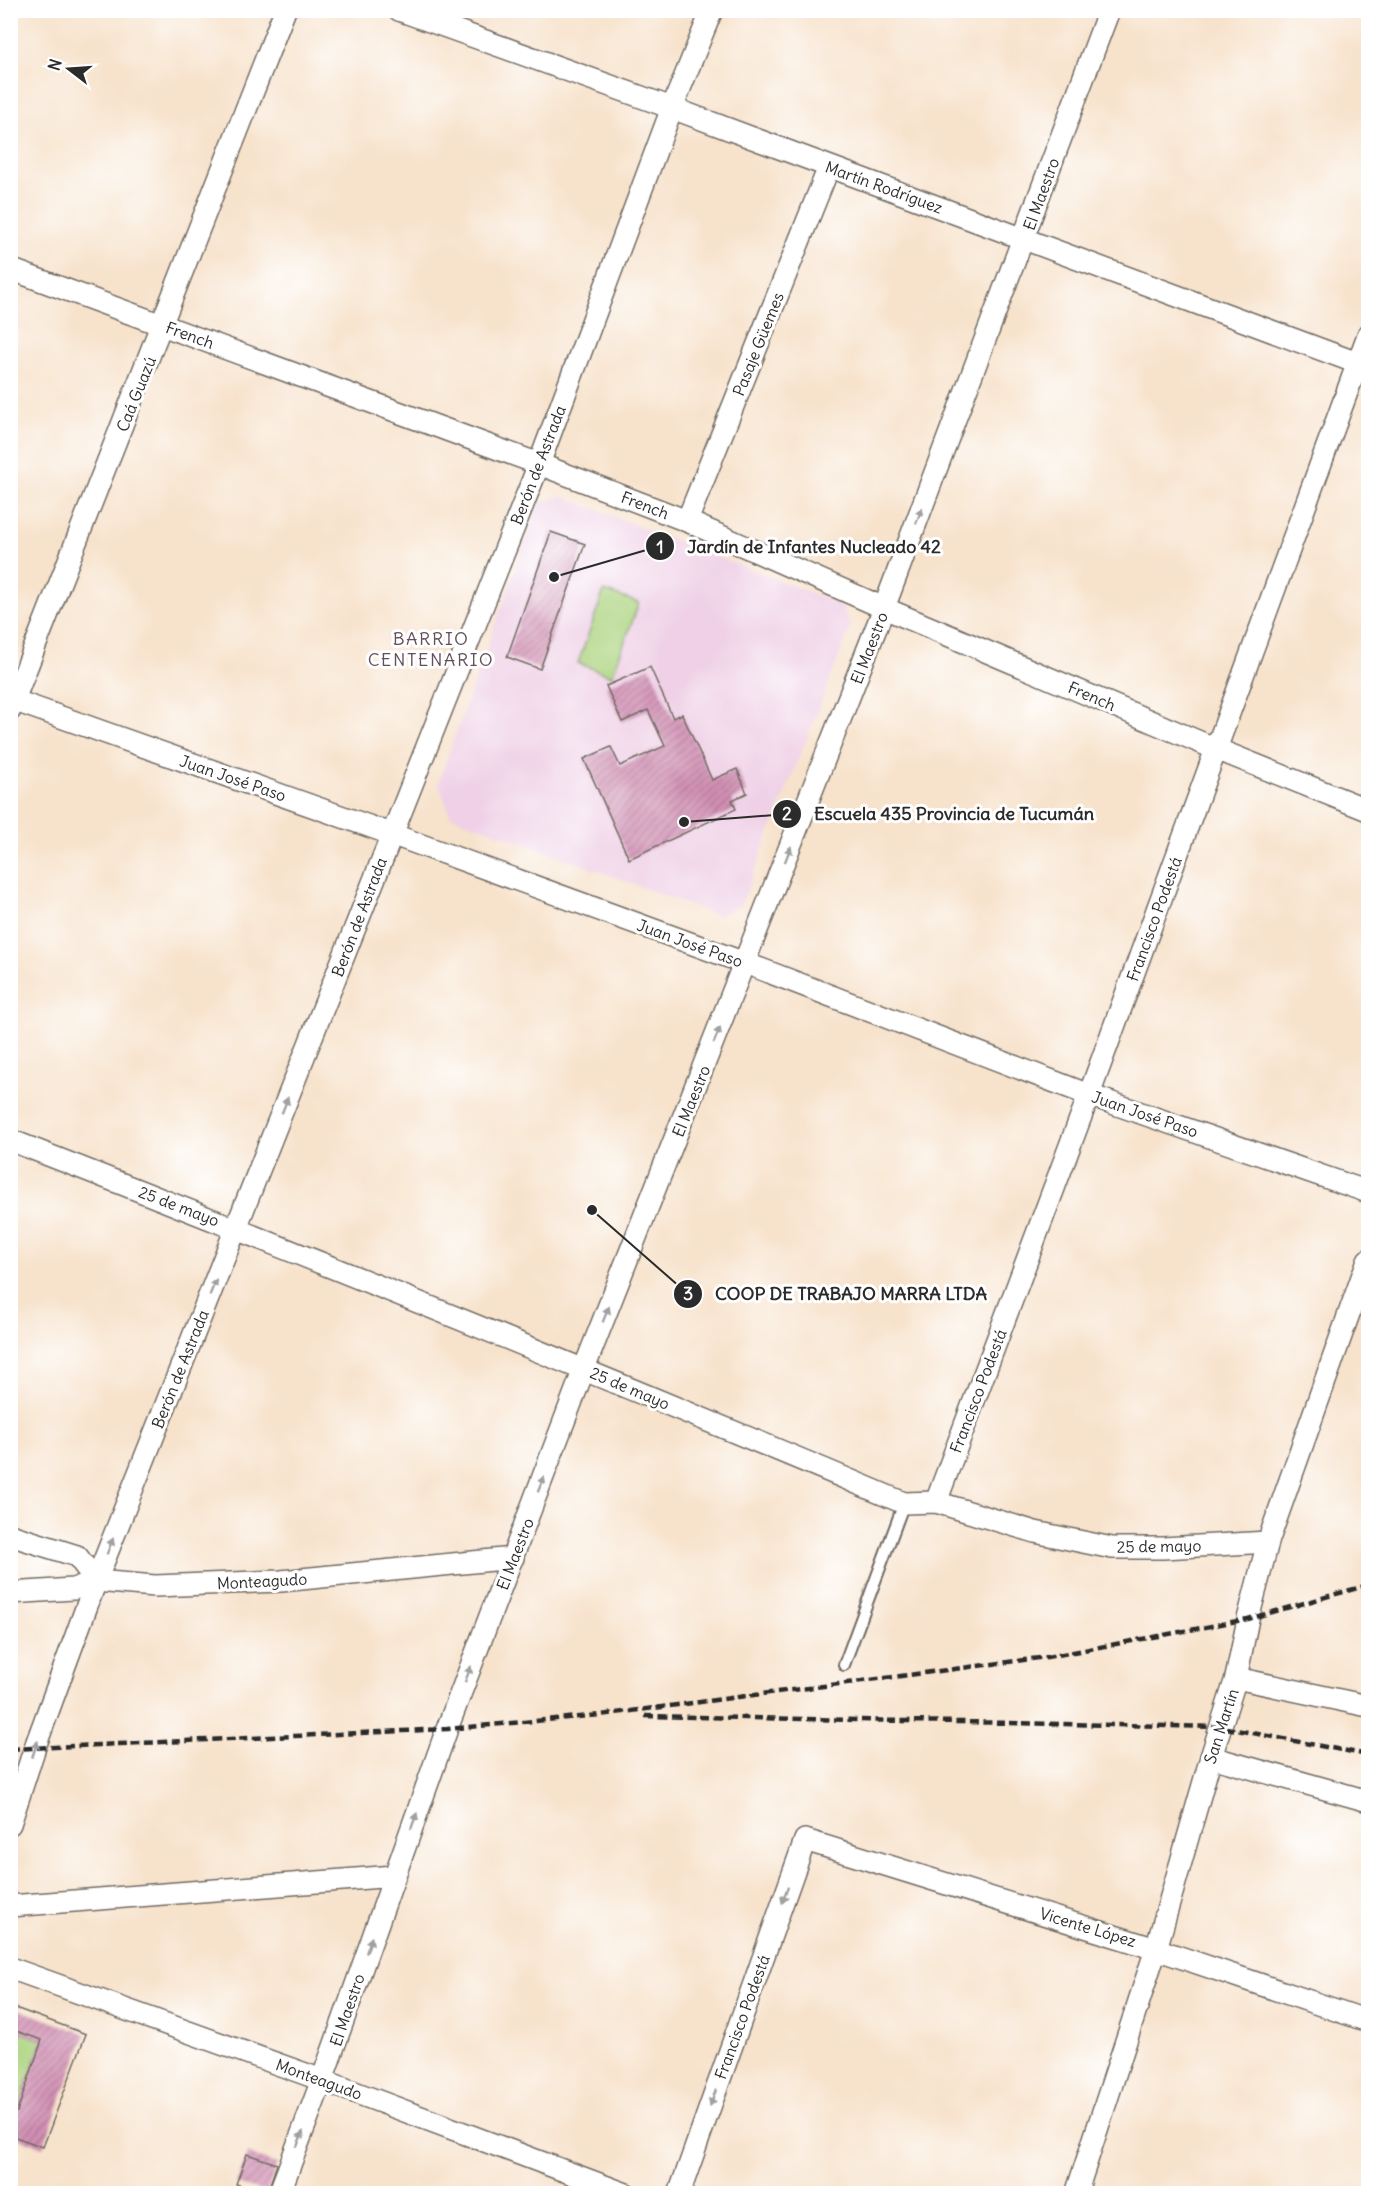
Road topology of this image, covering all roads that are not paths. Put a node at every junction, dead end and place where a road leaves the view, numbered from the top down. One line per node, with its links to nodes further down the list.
1 (285, 10): 9 (street, Caá Guazú)
2 (399, 10): 5 (street, Martín Rodríguez)
3 (712, 10): 5 (street, Berón de Astrada)
4 (1109, 10): 7 (street, El Maestro)
5 (672, 108): 6 (street, Martín Rodríguez); 12 (street, Berón de Astrada)
6 (830, 167): 7 (street, Martín Rodríguez); 13 (street, Pasaje Güemes)
7 (1024, 239): 11 (street, Martín Rodríguez); 14 (street, El Maestro, one-way to 7)
8 (10, 268): 9 (street, French)
9 (163, 325): 12 (street, French); 15 (street, Caá Guazú)
10 (1368, 335): 11 (street, Francisco Podestá)
11 (1364, 365): 16 (street, Francisco Podestá)
12 (539, 464): 13 (street, French); 18 (street, Berón de Astrada)
13 (687, 521): 14 (street, French)
14 (884, 608): 16 (street, French); 19 (street, El Maestro, one-way to 14)
15 (12, 703): 18 (street, Juan José Paso)
16 (1216, 749): 17 (street, French); 20 (street, Francisco Podestá)
17 (1368, 810)
18 (391, 834): 19 (street, Juan José Paso); 23 (street, Berón de Astrada, one-way to 18)
19 (745, 963): 20 (street, Juan José Paso); 25 (street, El Maestro, one-way to 19)
20 (1089, 1095): 22 (street, Juan José Paso); 26 (street, Francisco Podestá)
21 (10, 1140): 23 (street, 25 de mayo)
22 (1368, 1192)
23 (236, 1228): 25 (street, 25 de mayo); 31 (street, Berón de Astrada, one-way to 23)
24 (1368, 1260): 29 (street, San Martín)
25 (584, 1369): 27 (street, 25 de mayo); 30 (street, El Maestro, one-way to 25)
26 (936, 1502): 27 (street, 25 de mayo); 29 (street, 25 de mayo)
27 (904, 1503): 33 (lane)
28 (10, 1535): 31 (street)
29 (1268, 1542): 34 (street, San Martín)
30 (513, 1558): 31 (street, Monteagudo); 40 (street, El Maestro, one-way to 30)
31 (96, 1581): 32 (street, Monteagudo); 38 (street, Berón de Astrada, one-way to 31)
32 (10, 1593)
33 (844, 1665)
34 (1236, 1678): 35 (street); 36 (street, San Martín)
35 (1368, 1706)
36 (1211, 1757): 37 (street); 42 (street, San Martín)
37 (1368, 1801)
38 (10, 1824)
39 (805, 1840): 42 (street, Vicente López); 48 (street, Francisco Podestá, one-way to 48)
40 (394, 1876): 41 (street); 45 (street, El Maestro, one-way to 40)
41 (10, 1906)
42 (1156, 1949): 44 (street, Vicente López); 49 (street, San Martín)
43 (10, 1968): 45 (street, Monteagudo)
44 (1368, 2021)
45 (322, 2080): 46 (street, El Maestro, one-way to 45); 47 (street, Monteagudo)
46 (279, 2193)
47 (626, 2193)
48 (679, 2193)
49 (1076, 2193)

